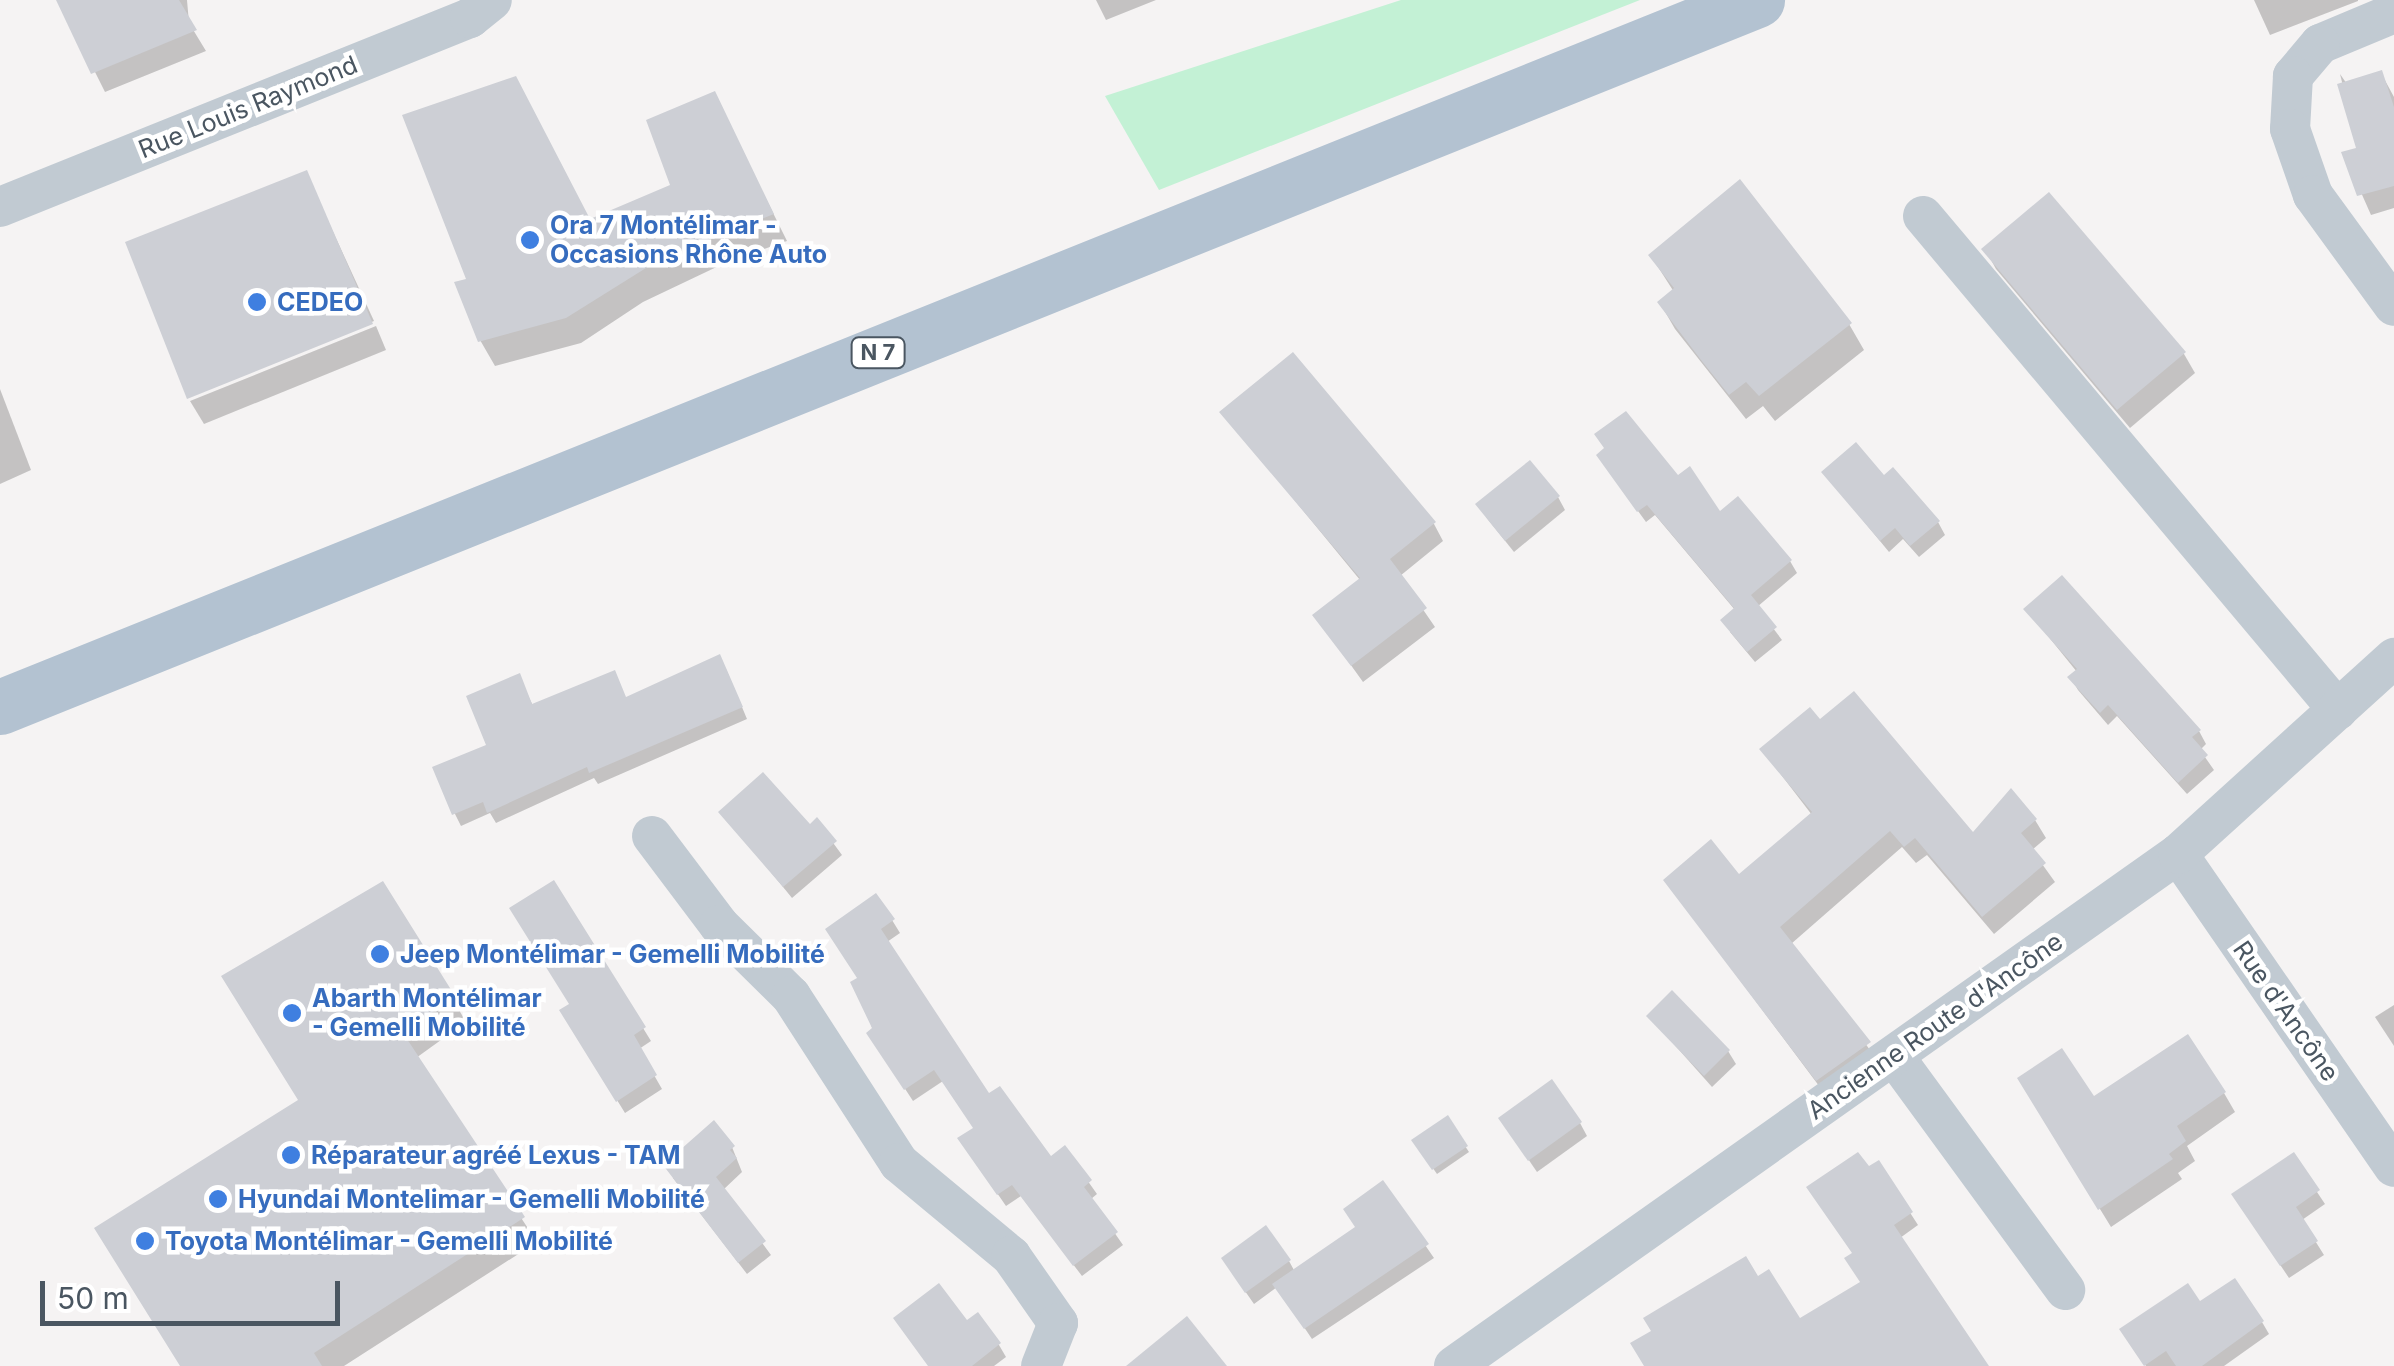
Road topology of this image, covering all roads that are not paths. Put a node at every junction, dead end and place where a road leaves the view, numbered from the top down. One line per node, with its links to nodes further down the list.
1 (492, 0): 4 (street, Rue Louis Raymond)
2 (1757, 0): 8 (main road, N 7)
3 (2394, 13): 6 (street)
4 (0, 207)
5 (1924, 216): 9 (street)
6 (2394, 306)
7 (2394, 658): 9 (street, Ancienne Route d'Ancône)
8 (0, 707)
9 (2338, 710): 11 (street, Ancienne Route d'Ancône)
10 (652, 836): 15 (street)
11 (2178, 854): 12 (street, Ancienne Route d'Ancône); 13 (street, Rue d'Ancône)
12 (1894, 1056): 14 (street); 16 (street, Ancienne Route d'Ancône)
13 (2394, 1167)
14 (2065, 1290)
15 (1041, 1366)
16 (1454, 1366)

